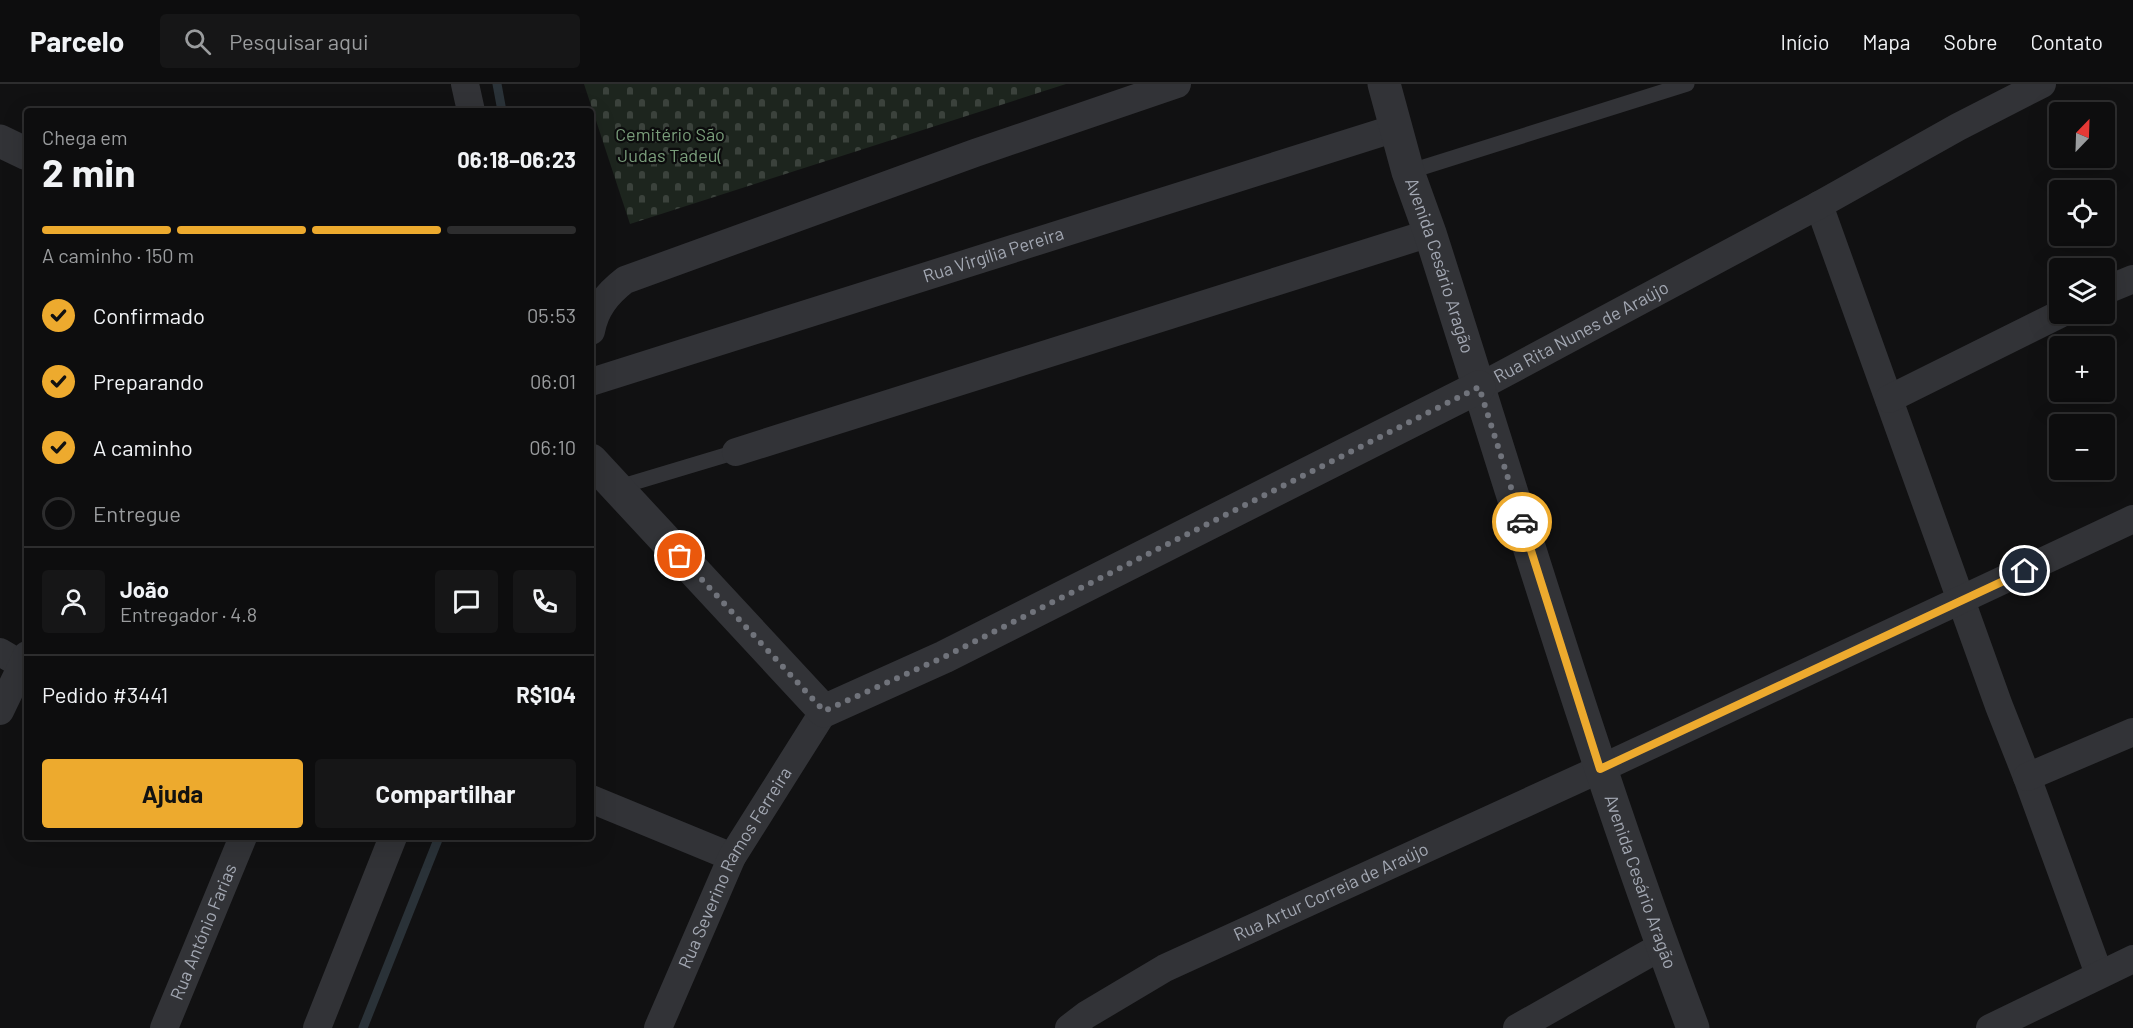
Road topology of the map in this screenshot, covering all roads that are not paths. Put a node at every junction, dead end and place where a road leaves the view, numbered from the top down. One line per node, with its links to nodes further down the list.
1 (465, 84): 6 (street)
2 (1177, 84): 16 (street)
3 (1384, 84): 7 (street, Avenida Cesário Aragão)
4 (1687, 84): 10 (lane)
5 (2042, 84): 11 (street, Rua Rita Nunes de Araújo)
6 (470, 108)
7 (1395, 128): 10 (street, Avenida Cesário Aragão); 17 (street, Rua Virgília Pereira)
8 (0, 141): 9 (street)
9 (24, 153)
10 (1408, 172): 12 (street, Avenida Cesário Aragão)
11 (1819, 205): 18 (street, Rua Rita Nunes de Araújo); 19 (street)
12 (1430, 233): 18 (street, Avenida Cesário Aragão); 20 (street)
13 (2133, 279): 14 (street)
14 (2115, 286)
15 (2049, 319): 19 (street)
16 (594, 322)
17 (594, 381)
18 (1479, 387): 27 (street, Rua Rita Nunes de Araújo); 29 (street, Avenida Cesário Aragão)
19 (1889, 399): 24 (street)
20 (736, 452): 22 (lane)
21 (594, 463): 22 (street)
22 (616, 488): 27 (street)
23 (2133, 519): 24 (street, Rua Artur Correia de Araújo)
24 (1961, 602): 29 (street, Rua Artur Correia de Araújo); 30 (street)
25 (16, 657): 26 (street)
26 (0, 711)
27 (824, 711): 34 (street, Rua Severino Ramos Ferreira)
28 (2133, 732): 30 (street)
29 (1600, 769): 35 (street, Avenida Cesário Aragão); 41 (street, Rua Artur Correia de Araújo)
30 (2027, 777): 37 (street)
31 (594, 800): 34 (street)
32 (242, 840): 38 (street, Rua António Farias)
33 (392, 840): 39 (street)
34 (732, 857): 40 (street, Rua Severino Ramos Ferreira)
35 (1662, 946): 42 (street); 43 (street, Avenida Cesário Aragão)
36 (2133, 959): 37 (street)
37 (2099, 974): 44 (street)
38 (164, 1028)
39 (318, 1028)
40 (658, 1028)
41 (1069, 1028)
42 (1516, 1028)
43 (1693, 1028)
44 (1990, 1028)

